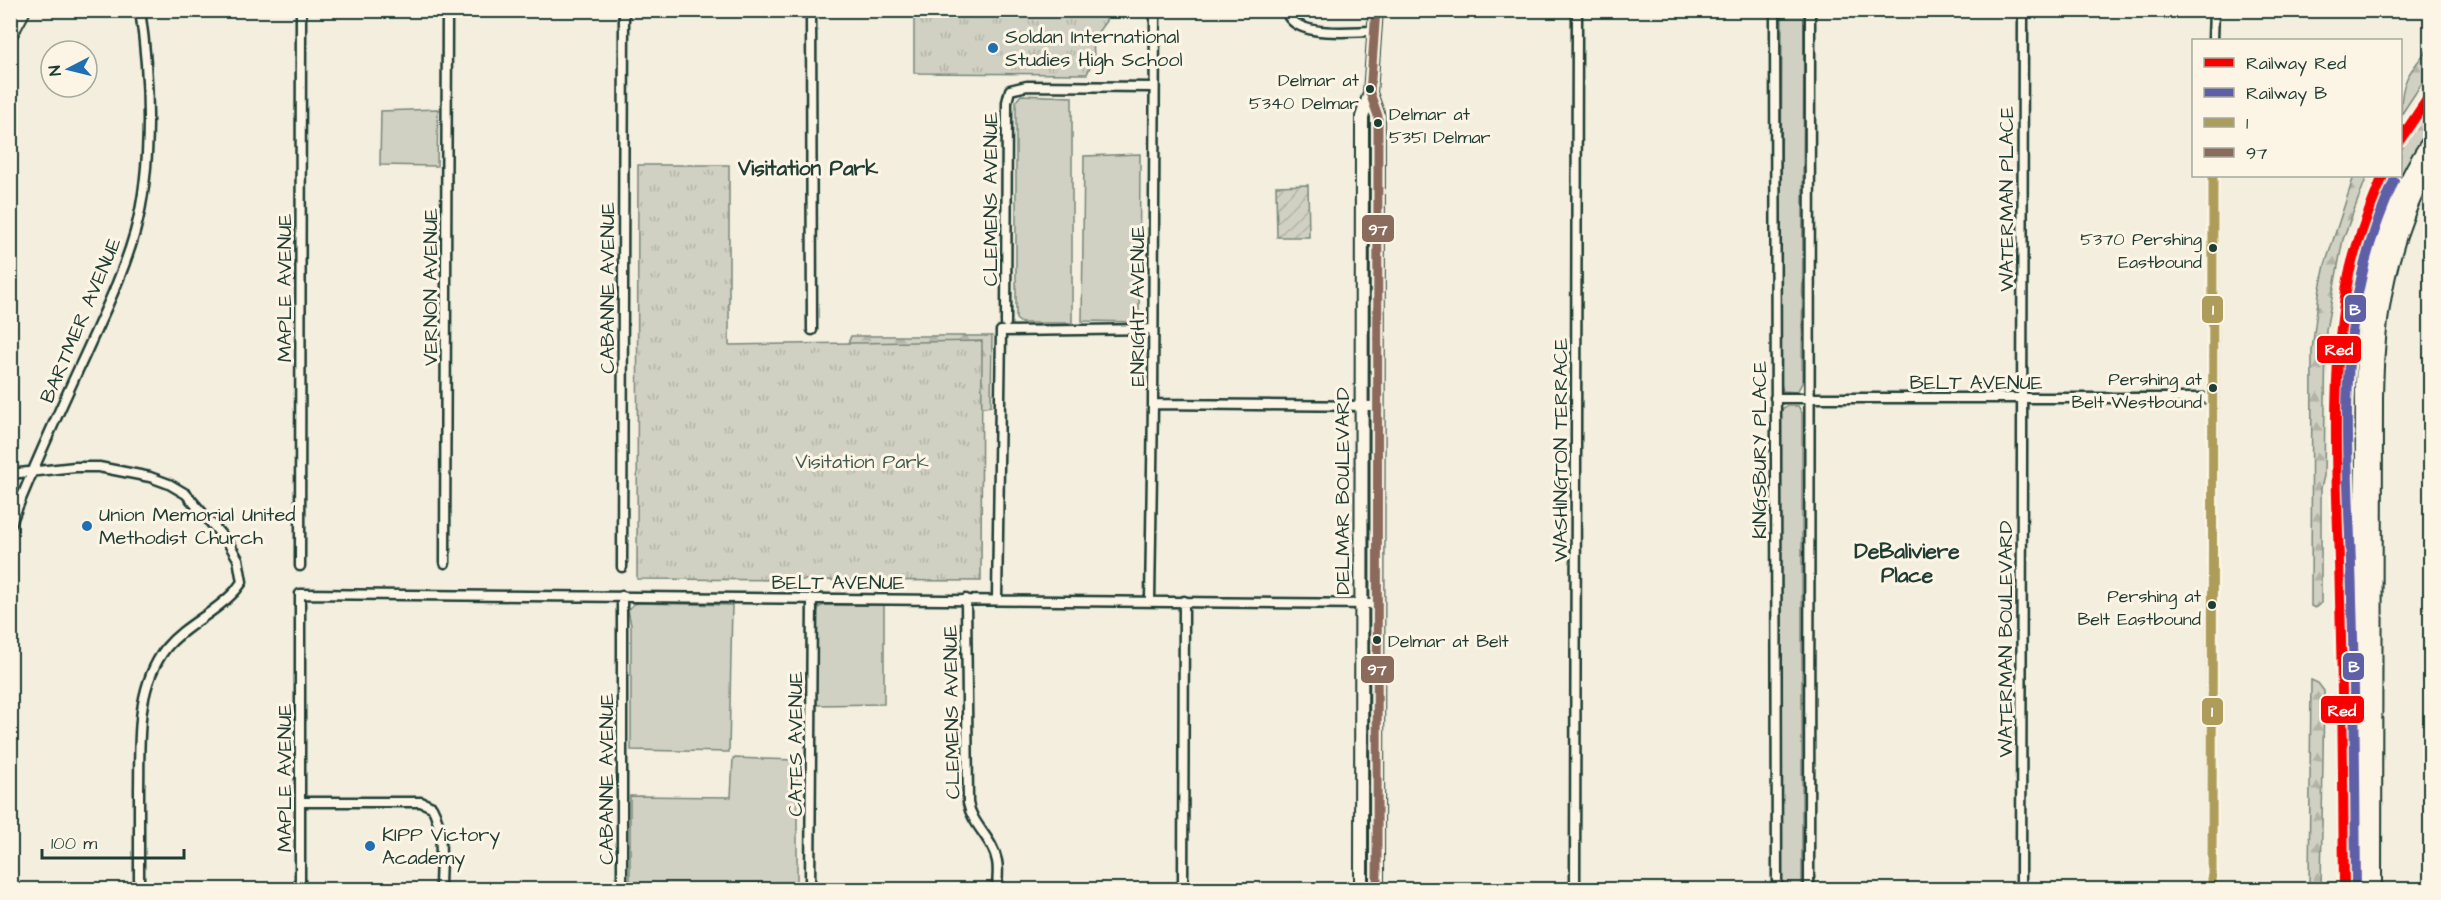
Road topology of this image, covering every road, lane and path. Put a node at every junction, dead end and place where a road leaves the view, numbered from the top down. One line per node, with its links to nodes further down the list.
1 (23, 10): 16 (main road)
2 (140, 10): 34 (street, BARTMER AVENUE)
3 (301, 10): 38 (street, MAPLE AVENUE)
4 (447, 10): 37 (street, VERNON AVENUE)
5 (624, 10): 39 (street, CABANNE AVENUE)
6 (811, 10): 25 (street)
7 (1155, 10): 18 (street, ENRIGHT AVENUE)
8 (1286, 10): 15 (street)
9 (1376, 10): 15 (main road, DELMAR BOULEVARD)
10 (1577, 10): 59 (street, WASHINGTON TERRACE)
11 (1775, 10): 27 (street, KINGSBURY PLACE)
12 (1810, 10): 28 (street)
13 (2023, 10): 26 (street, WATERMAN PLACE)
14 (2214, 10): 17 (street)
15 (1373, 31): 19 (main road, DELMAR BOULEVARD)
16 (10, 34)
17 (2214, 39)
18 (1154, 87): 23 (street, CLEMENS AVENUE); 24 (street, ENRIGHT AVENUE)
19 (1370, 93): 32 (main road, DELMAR BOULEVARD); 33 (main road, DELMAR BOULEVARD)
20 (2430, 141): 64 (main road)
21 (2430, 164): 65 (main road)
22 (2213, 177): 30 (street)
23 (1003, 327): 24 (street); 44 (street)
24 (1152, 329): 31 (street, ENRIGHT AVENUE)
25 (812, 330)
26 (2022, 388): 29 (street, WATERMAN BOULEVARD)
27 (1775, 398): 28 (street, BELT AVENUE); 60 (street, KINGSBURY PLACE)
28 (1809, 398): 29 (street, BELT AVENUE); 61 (street)
29 (2022, 398): 30 (street, BELT AVENUE); 62 (street, WATERMAN BOULEVARD)
30 (2213, 398): 63 (street)
31 (1153, 404): 32 (street); 45 (street, ENRIGHT AVENUE)
32 (1362, 405): 33 (street); 47 (main road, DELMAR BOULEVARD)
33 (1377, 406): 48 (main road, DELMAR BOULEVARD)
34 (32, 473): 35 (street); 36 (street, BARTMER AVENUE); 50 (street)
35 (10, 474)
36 (10, 526)
37 (445, 563)
38 (300, 566)
39 (622, 567)
40 (300, 594): 41 (street, BELT AVENUE); 49 (street, MAPLE AVENUE)
41 (622, 596): 42 (street, BELT AVENUE); 53 (street, CABANNE AVENUE)
42 (812, 599): 43 (street, BELT AVENUE); 54 (street, CATES AVENUE)
43 (966, 599): 44 (street, BELT AVENUE); 55 (street, CLEMENS AVENUE)
44 (997, 599): 45 (street, BELT AVENUE)
45 (1150, 601): 46 (street, BELT AVENUE)
46 (1184, 601): 47 (street, BELT AVENUE); 56 (street)
47 (1360, 604): 48 (street, BELT AVENUE); 57 (main road, DELMAR BOULEVARD)
48 (1377, 604): 58 (main road, DELMAR BOULEVARD)
49 (300, 802): 51 (street, MAPLE AVENUE); 52 (street)
50 (139, 890)
51 (300, 890)
52 (440, 890)
53 (622, 890)
54 (810, 890)
55 (997, 890)
56 (1183, 890)
57 (1361, 890)
58 (1377, 890)
59 (1575, 890)
60 (1777, 890)
61 (1809, 890)
62 (2021, 890)
63 (2212, 890)
64 (2362, 890)
65 (2374, 890)

